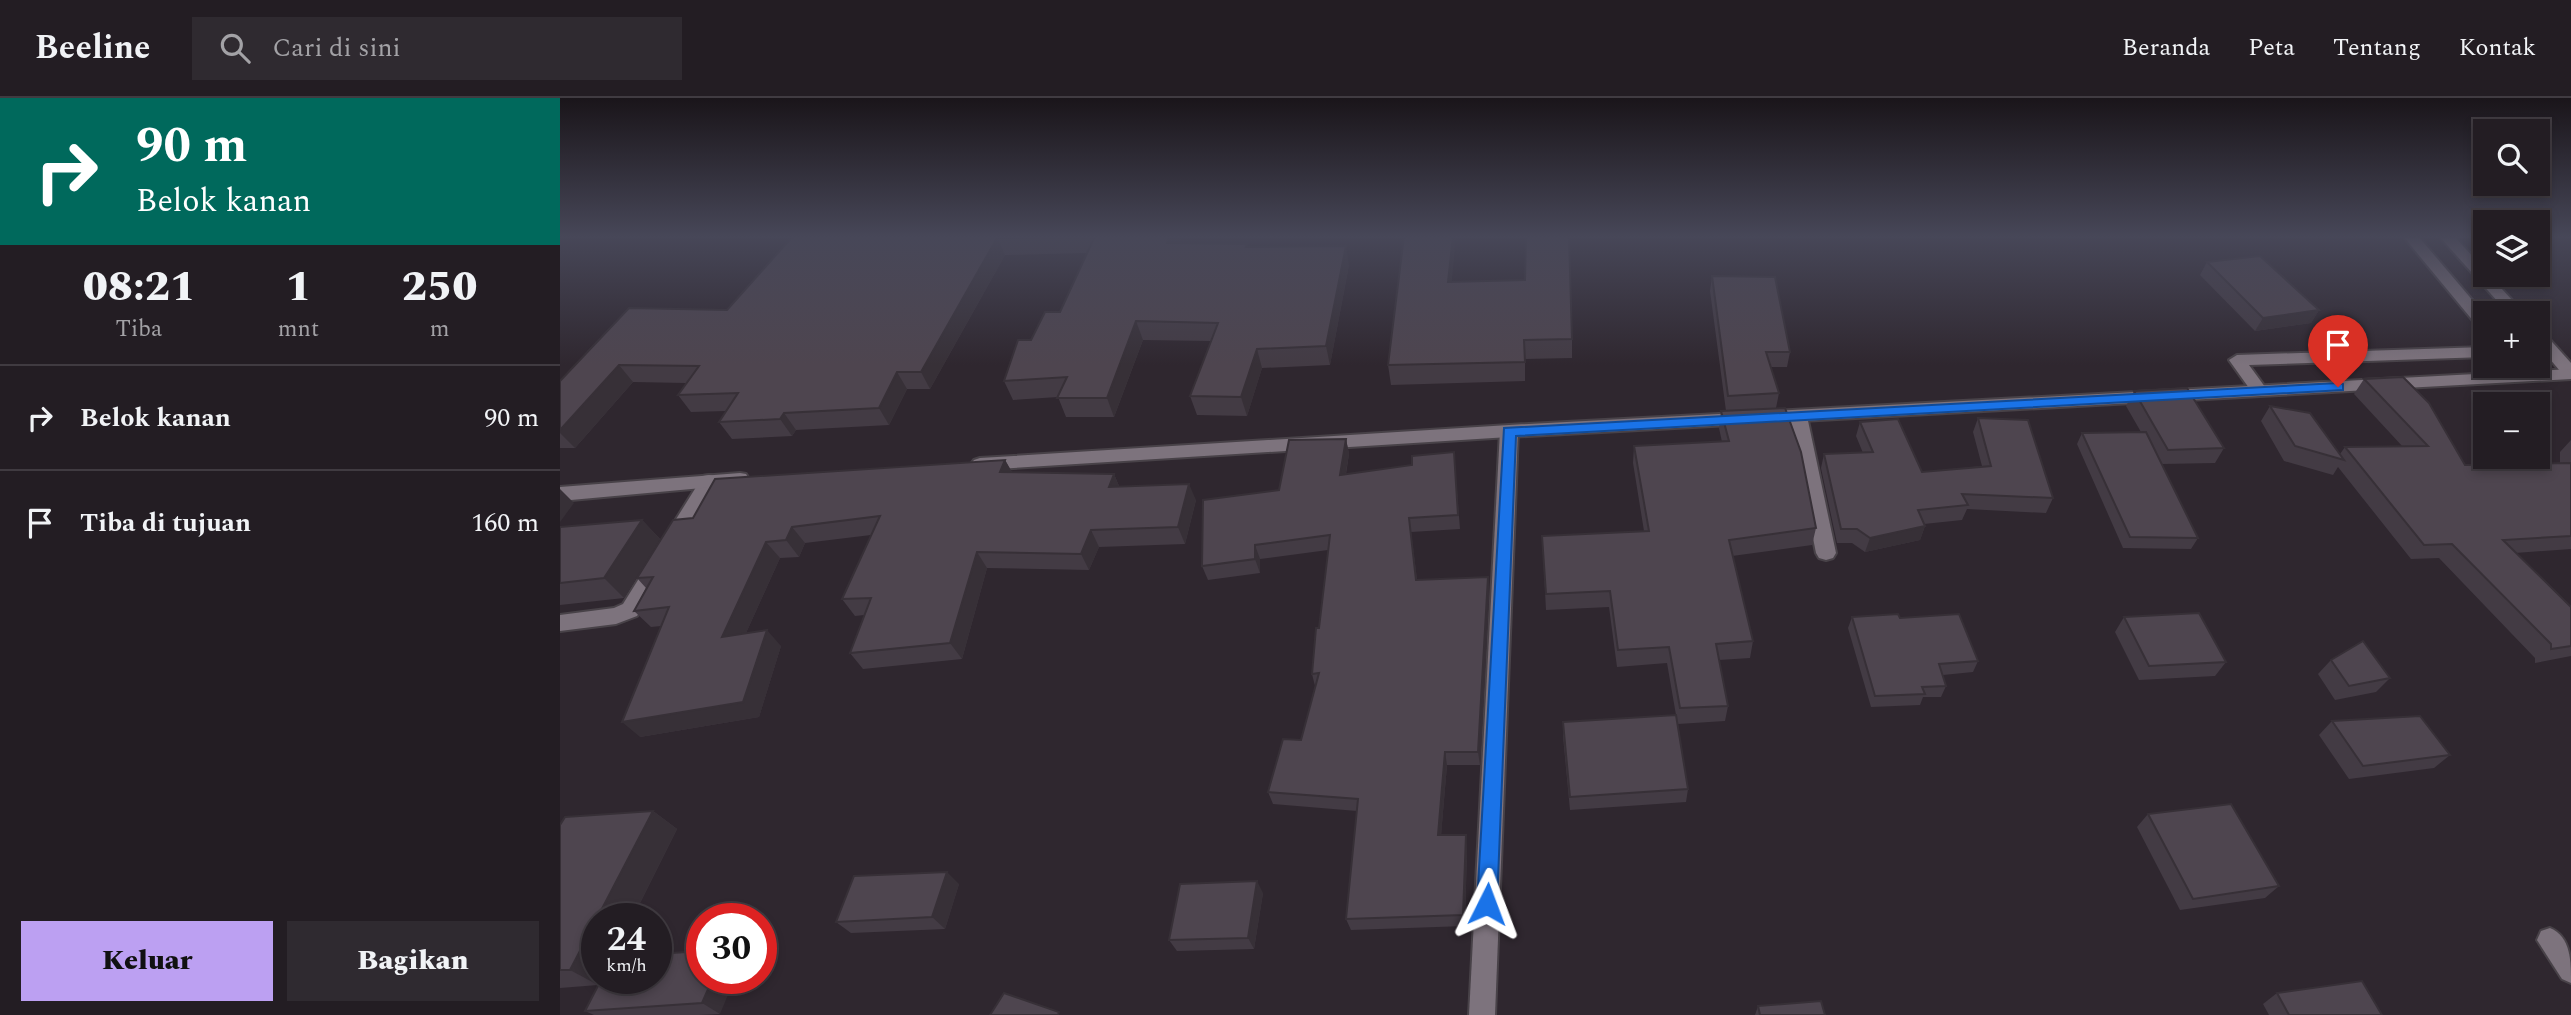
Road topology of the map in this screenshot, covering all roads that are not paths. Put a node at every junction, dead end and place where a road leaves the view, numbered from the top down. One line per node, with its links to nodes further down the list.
1 (2446, 279): 4 (street)
2 (2485, 279): 3 (street)
3 (2505, 301)
4 (2473, 311)
5 (2550, 350): 7 (street)
6 (2473, 352): 8 (street)
7 (2571, 373): 8 (street)
8 (2252, 380): 9 (street)
9 (1798, 416): 10 (street); 15 (street)
10 (1509, 431): 11 (street); 19 (street)
11 (957, 465)
12 (764, 477): 13 (street)
13 (709, 481): 14 (street); 16 (street)
14 (560, 494)
15 (1826, 553)
16 (560, 623)
17 (2550, 940): 18 (street)
18 (2571, 970)
19 (1482, 1015)

